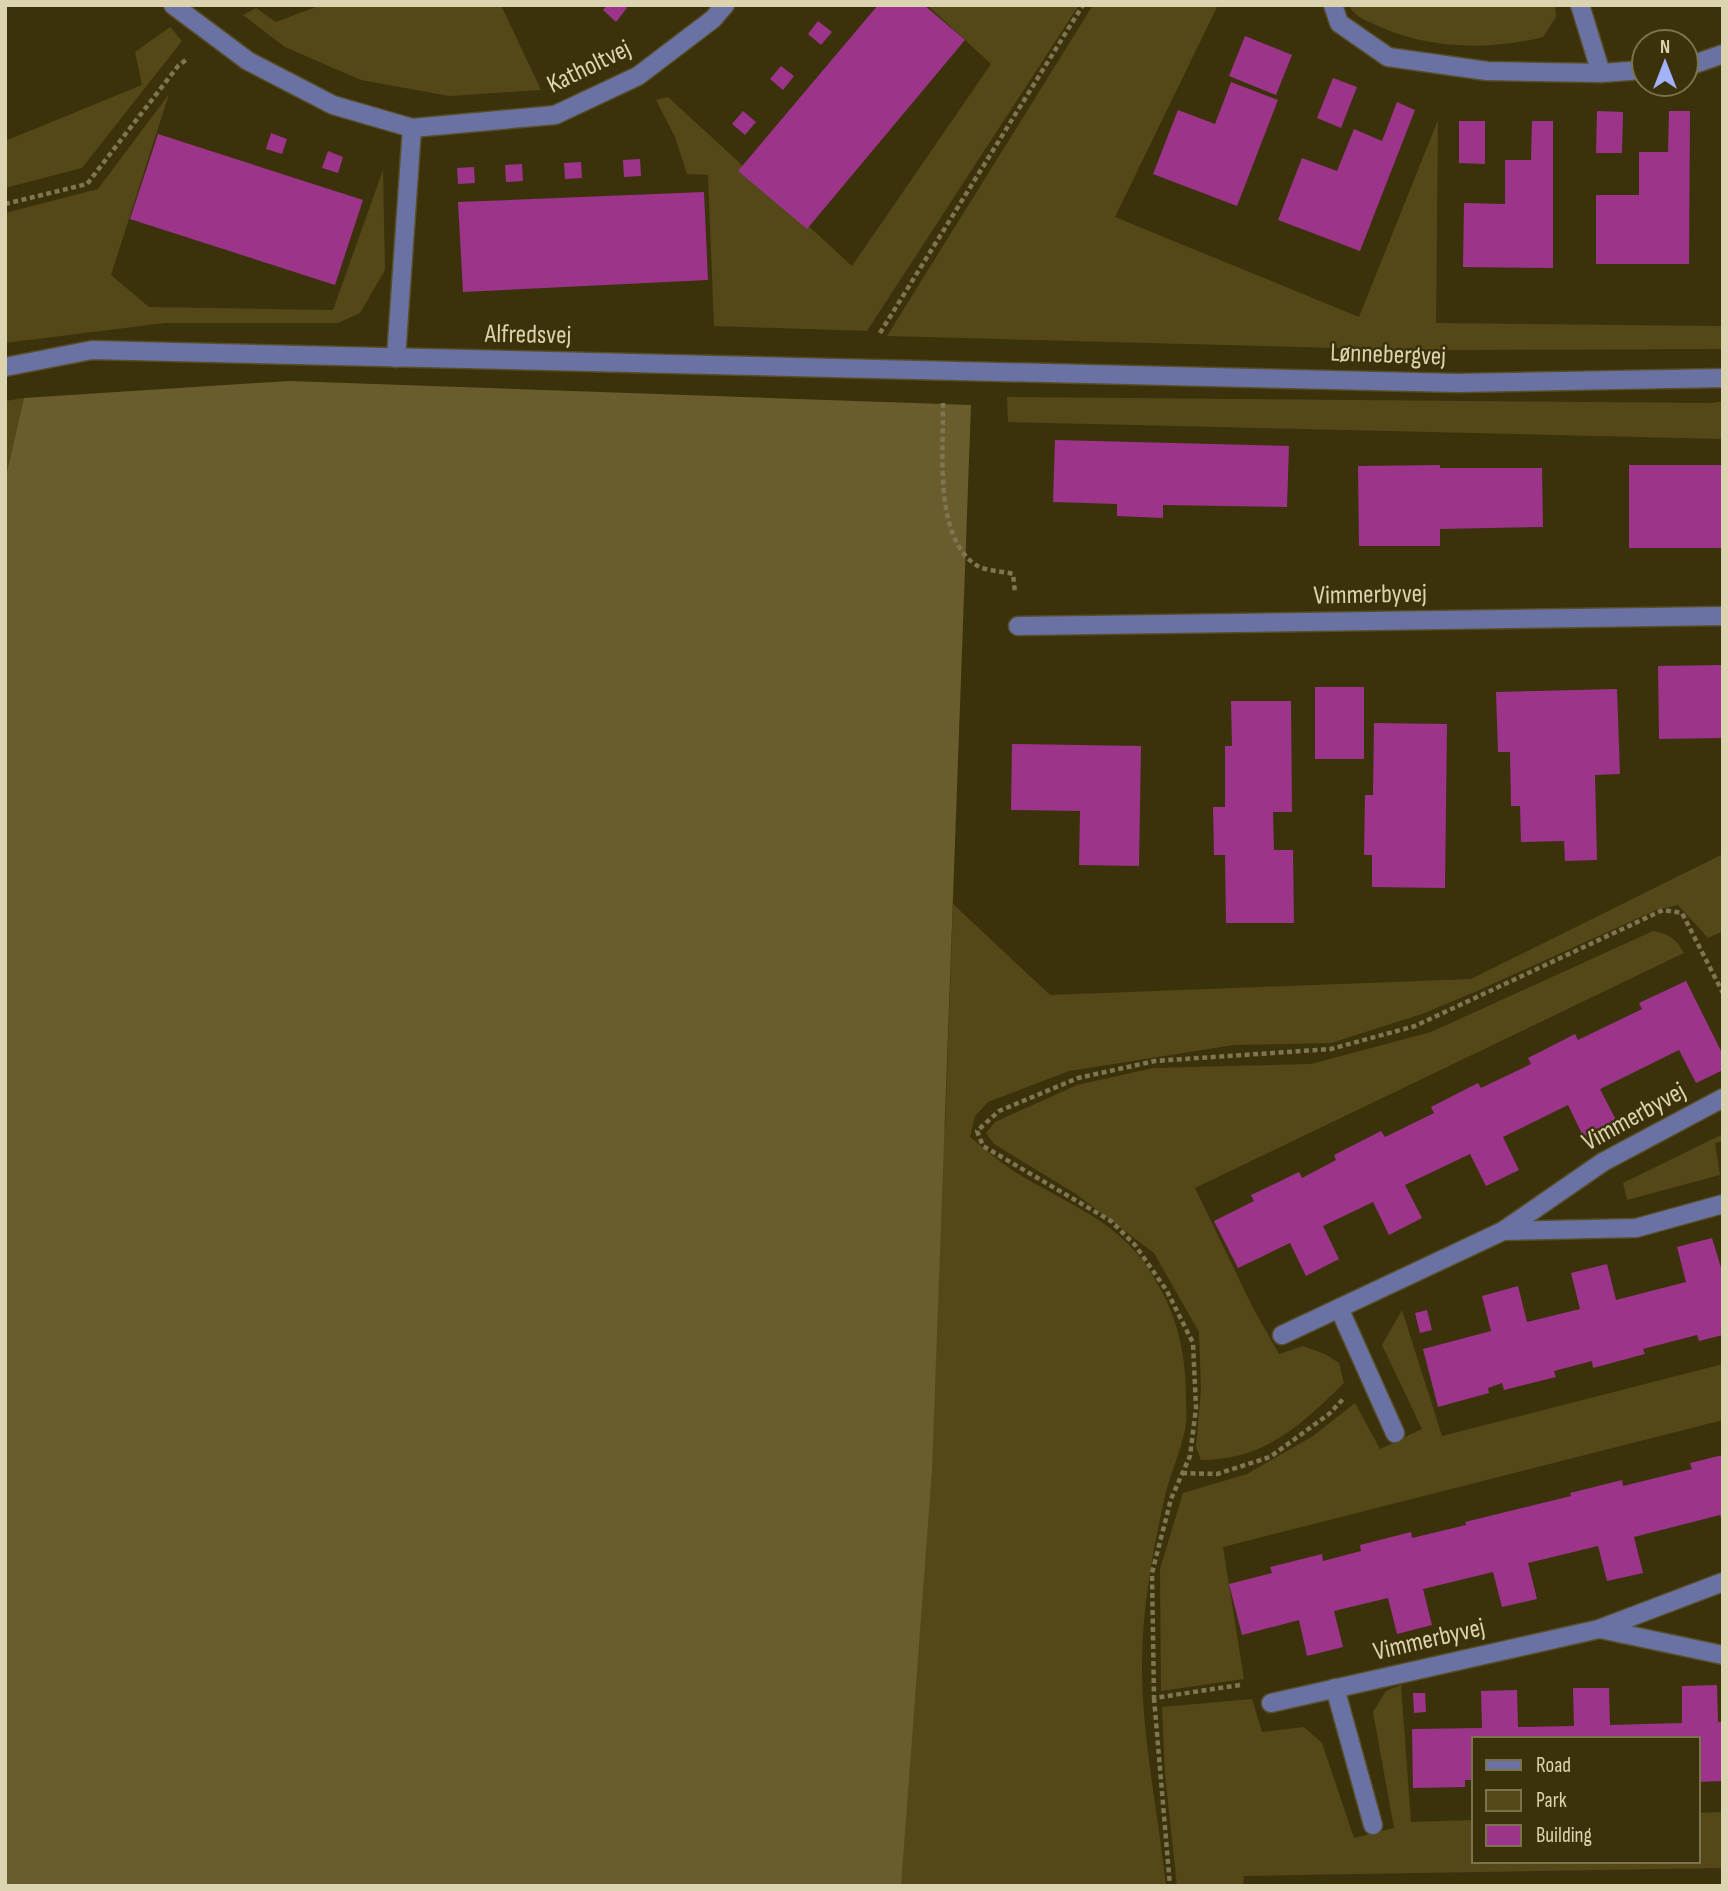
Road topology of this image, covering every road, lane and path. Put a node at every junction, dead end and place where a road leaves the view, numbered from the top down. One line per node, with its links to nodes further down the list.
1 (173, 5): 6 (street, Katholtvej)
2 (725, 5): 11 (street, Katholtvej)
3 (1083, 5): 15 (path)
4 (1333, 5): 10 (street)
5 (1580, 5): 10 (street)
6 (214, 35): 11 (street, Katholtvej); 12 (path)
7 (1723, 54): 8 (street)
8 (1700, 62)
9 (1630, 71): 10 (street)
10 (1601, 73)
11 (412, 128): 13 (street)
12 (5, 204)
13 (396, 358): 14 (street, Alfredsvej); 15 (street, Alfredsvej)
14 (5, 367)
15 (877, 369): 16 (street, Alfredsvej)
16 (943, 371): 17 (street, Alfredsvej); 20 (path)
17 (1051, 372): 18 (street, Lønnebergvej)
18 (1723, 378)
19 (1723, 616): 20 (street, Vimmerbyvej)
20 (1018, 626)
21 (1723, 993): 29 (path)
22 (1723, 1098): 24 (street, Vimmerbyvej)
23 (1723, 1204): 24 (street, Vimmerbyvej)
24 (1503, 1231): 25 (street, Vimmerbyvej)
25 (1339, 1308): 26 (street, Vimmerbyvej); 27 (street)
26 (1282, 1335)
27 (1368, 1372): 28 (street); 29 (path)
28 (1395, 1433)
29 (1182, 1473): 34 (path)
30 (1723, 1582): 31 (street, Vimmerbyvej)
31 (1599, 1629): 32 (street, Vimmerbyvej); 33 (street, Vimmerbyvej)
32 (1723, 1655)
33 (1335, 1688): 35 (street, Vimmerbyvej); 36 (street)
34 (1154, 1698): 35 (path); 37 (path)
35 (1271, 1703)
36 (1373, 1825)
37 (1170, 1886)

